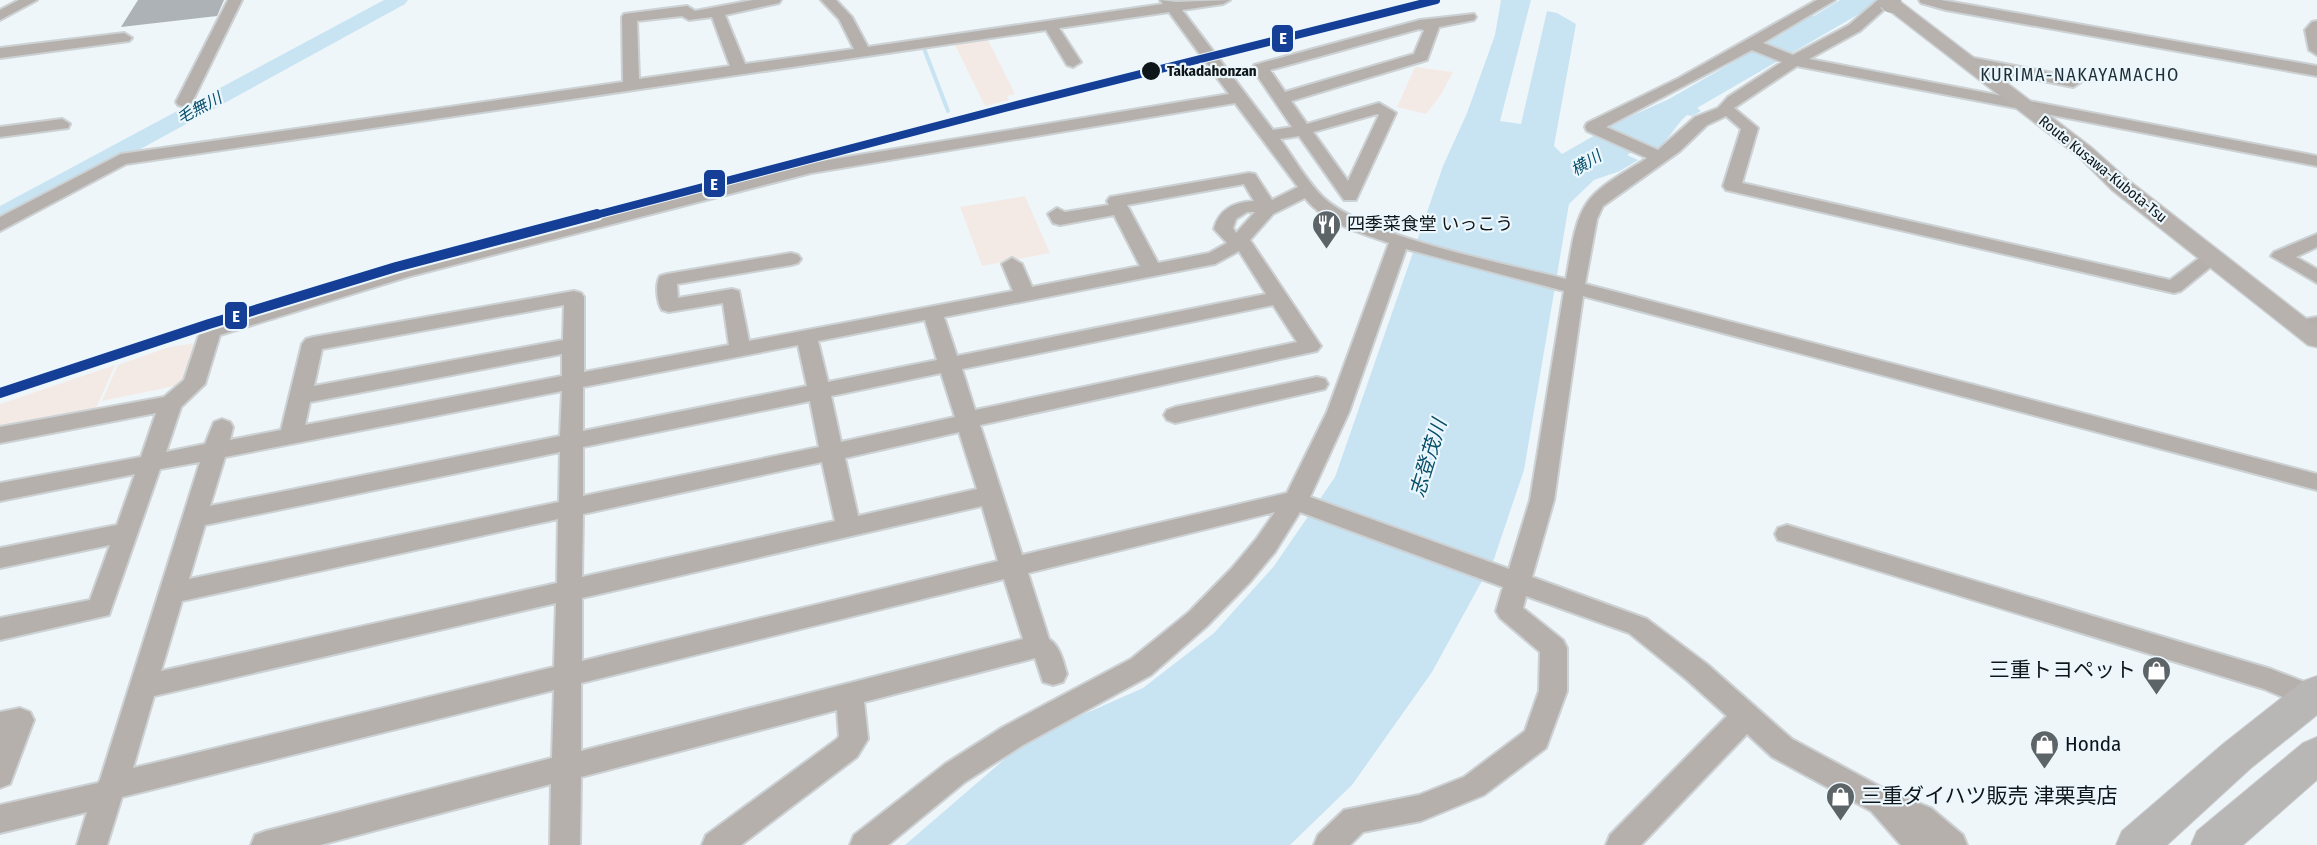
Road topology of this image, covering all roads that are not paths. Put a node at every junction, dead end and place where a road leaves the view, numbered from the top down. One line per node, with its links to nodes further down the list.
1 (30, 0): 12 (street)
2 (235, 0): 32 (street)
3 (636, 0): 13 (street)
4 (774, 0): 11 (street)
5 (828, 0): 21 (street)
6 (1223, 0): 10 (street)
7 (1828, 0): 19 (street)
8 (1926, 0): 27 (street)
9 (1891, 1): 23 (street); 25 (main road, Route Kusawa-Kubota-Tsu)
10 (1170, 4): 15 (street); 30 (street)
11 (717, 12): 13 (street); 26 (street)
12 (0, 16)
13 (635, 17): 29 (street)
14 (1469, 17): 16 (street)
15 (1050, 25): 21 (street); 24 (street)
16 (1427, 25): 31 (street); 31 (street)
17 (2317, 25): 20 (street)
18 (124, 38): 22 (street)
19 (1750, 44): 23 (street); 39 (street)
20 (2317, 50)
21 (863, 52): 26 (street)
22 (0, 53)
23 (1794, 61): 33 (street); 34 (street)
24 (1073, 62)
25 (1969, 62): 28 (street); 33 (main road, Route Kusawa-Kubota-Tsu)
26 (739, 70): 29 (street)
27 (2317, 71)
28 (2073, 82)
29 (631, 85): 47 (street)
30 (1240, 97): 38 (street); 71 (street)
31 (1282, 98): 36 (street)
32 (183, 102)
33 (2024, 104): 40 (street); 51 (main road, Route Kusawa-Kubota-Tsu)
34 (1726, 110): 39 (street); 51 (street)
35 (62, 124): 37 (street)
36 (1303, 130): 38 (street); 42 (street); 42 (street)
37 (0, 132)
38 (1269, 136): 41 (street)
39 (1659, 157): 56 (street)
40 (2317, 161)
41 (1306, 190): 44 (street); 45 (street)
42 (1350, 196): 45 (street)
43 (1120, 208): 44 (street); 46 (street); 54 (street)
44 (1268, 208): 48 (street)
45 (1339, 217): 50 (street)
46 (1069, 219)
47 (0, 225)
48 (1240, 240): 54 (street); 58 (street)
49 (2317, 240): 55 (street)
50 (1404, 242): 56 (street); 83 (street)
51 (2213, 257): 60 (main road, Route Kusawa-Kubota-Tsu)
52 (791, 259): 63 (street)
53 (1012, 264): 57 (street)
54 (1152, 270): 57 (street)
55 (2317, 277)
56 (1573, 288): 80 (street); 91 (street)
57 (1025, 295): 59 (street)
58 (1279, 298): 64 (street); 65 (street)
59 (933, 313): 61 (street); 64 (street)
60 (2312, 329)
61 (807, 337): 63 (street); 68 (street)
62 (573, 345): 66 (street); 69 (street); 69 (street)
63 (740, 350): 66 (street)
64 (950, 365): 68 (street); 73 (street)
65 (1212, 367): 70 (street); 73 (street)
66 (573, 382): 75 (street); 77 (street)
67 (1317, 384): 70 (street)
68 (819, 392): 77 (street); 78 (street)
69 (301, 396): 75 (street)
70 (1230, 403): 72 (street)
71 (171, 404): 74 (street); 79 (street)
72 (1175, 415)
73 (967, 421): 78 (street); 82 (street)
74 (0, 435)
75 (291, 436): 76 (street)
76 (218, 439): 79 (street); 85 (street)
77 (572, 442): 84 (street); 85 (street)
78 (832, 452): 84 (street); 86 (street)
79 (150, 464): 81 (street); 87 (street)
80 (2317, 482)
81 (0, 492)
82 (990, 495): 86 (street); 90 (street)
83 (1299, 503): 90 (street); 91 (street); 113 (street)
84 (571, 508): 92 (street); 93 (street)
85 (194, 518): 93 (street)
86 (848, 527): 92 (street)
87 (126, 532): 89 (street); 94 (street)
88 (1787, 534): 100 (street)
89 (0, 558)
90 (1013, 567): 95 (street); 96 (street)
91 (1518, 582): 101 (street); 114 (street)
92 (569, 590): 96 (street); 98 (street)
93 (171, 593): 98 (street)
94 (0, 629)
95 (1038, 646): 97 (street); 99 (street)
96 (568, 674): 104 (street); 106 (street)
97 (1053, 674)
98 (143, 687): 106 (street)
99 (849, 694): 104 (street); 112 (street)
100 (2314, 695): 119 (highway)
101 (1746, 716): 107 (street); 115 (street)
102 (0, 724): 105 (street)
103 (2317, 755): 120 (highway)
104 (567, 767): 110 (street); 111 (street)
105 (0, 775)
106 (110, 790): 108 (street); 109 (street)
107 (1880, 801): 116 (street); 117 (street); 118 (street)
108 (0, 819)
109 (91, 845)
110 (266, 845)
111 (565, 845)
112 (717, 845)
113 (865, 845)
114 (1329, 845)
115 (1620, 845)
116 (1921, 845)
117 (1936, 845)
118 (1952, 845)
119 (2137, 845)
120 (2212, 845)

